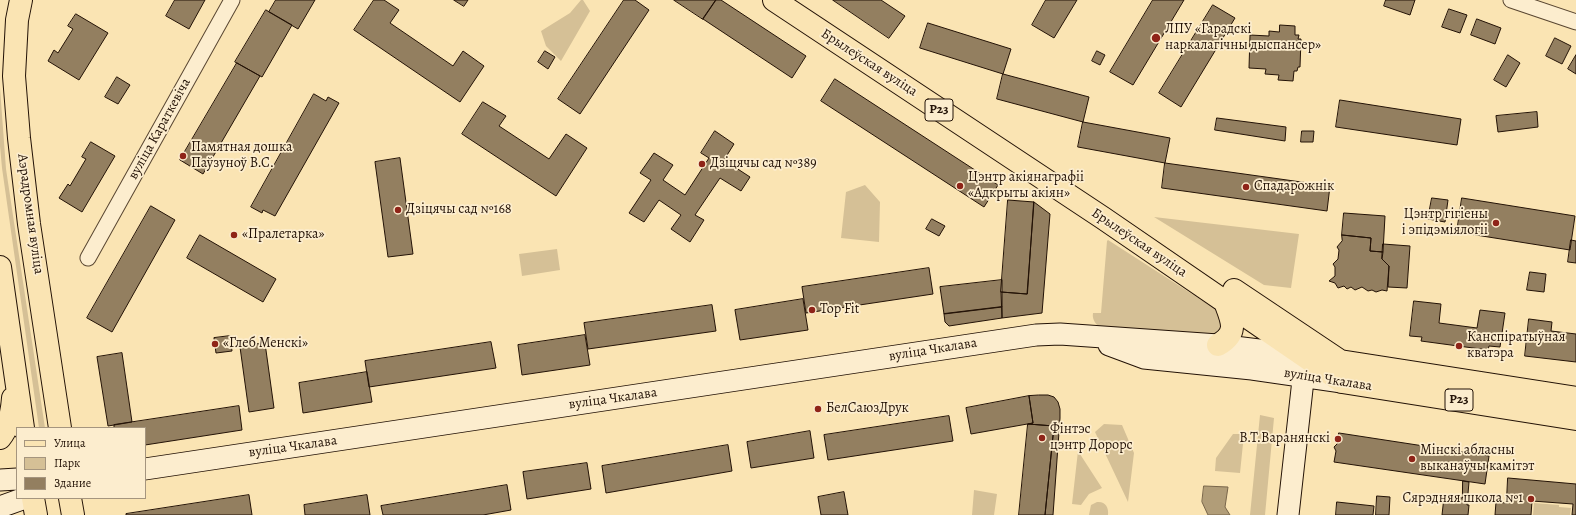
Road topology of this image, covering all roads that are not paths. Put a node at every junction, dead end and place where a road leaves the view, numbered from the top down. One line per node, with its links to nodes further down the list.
1 (21, 0): 18 (main road, Аэрадромная вуліца)
2 (232, 0): 7 (street, вуліца Караткевіча)
3 (775, 0): 9 (main road, Брылеўская вуліца / Р23)
4 (801, 0): 13 (main road, Брылеўская вуліца / Р23)
5 (1511, 0): 6 (street)
6 (1576, 22)
7 (88, 258)
8 (0, 267): 14 (main road)
9 (1225, 302): 11 (main road); 12 (main road, Брылеўская вуліца / Р23)
10 (1082, 336): 11 (main road, вуліца Чкалава); 12 (main road, вуліца Чкалава); 20 (main road, вуліца Чкалава)
11 (1218, 345): 12 (main road, вуліца Чкалава)
12 (1304, 366): 13 (main road, Брылеўская вуліца / Р23); 29 (main road)
13 (1341, 371): 15 (main road, вуліца Чкалава / Р23); 16 (main road, вуліца Чкалава / Р23)
14 (15, 372): 17 (main road); 19 (main road)
15 (1576, 398)
16 (1576, 419)
17 (23, 427)
18 (60, 427)
19 (0, 438)
20 (146, 469)
21 (16, 479): 22 (main road)
22 (0, 480)
23 (22, 499): 26 (main road)
24 (33, 499): 27 (main road)
25 (70, 499): 28 (main road)
26 (0, 507)
27 (36, 515)
28 (73, 515)
29 (1288, 515)

